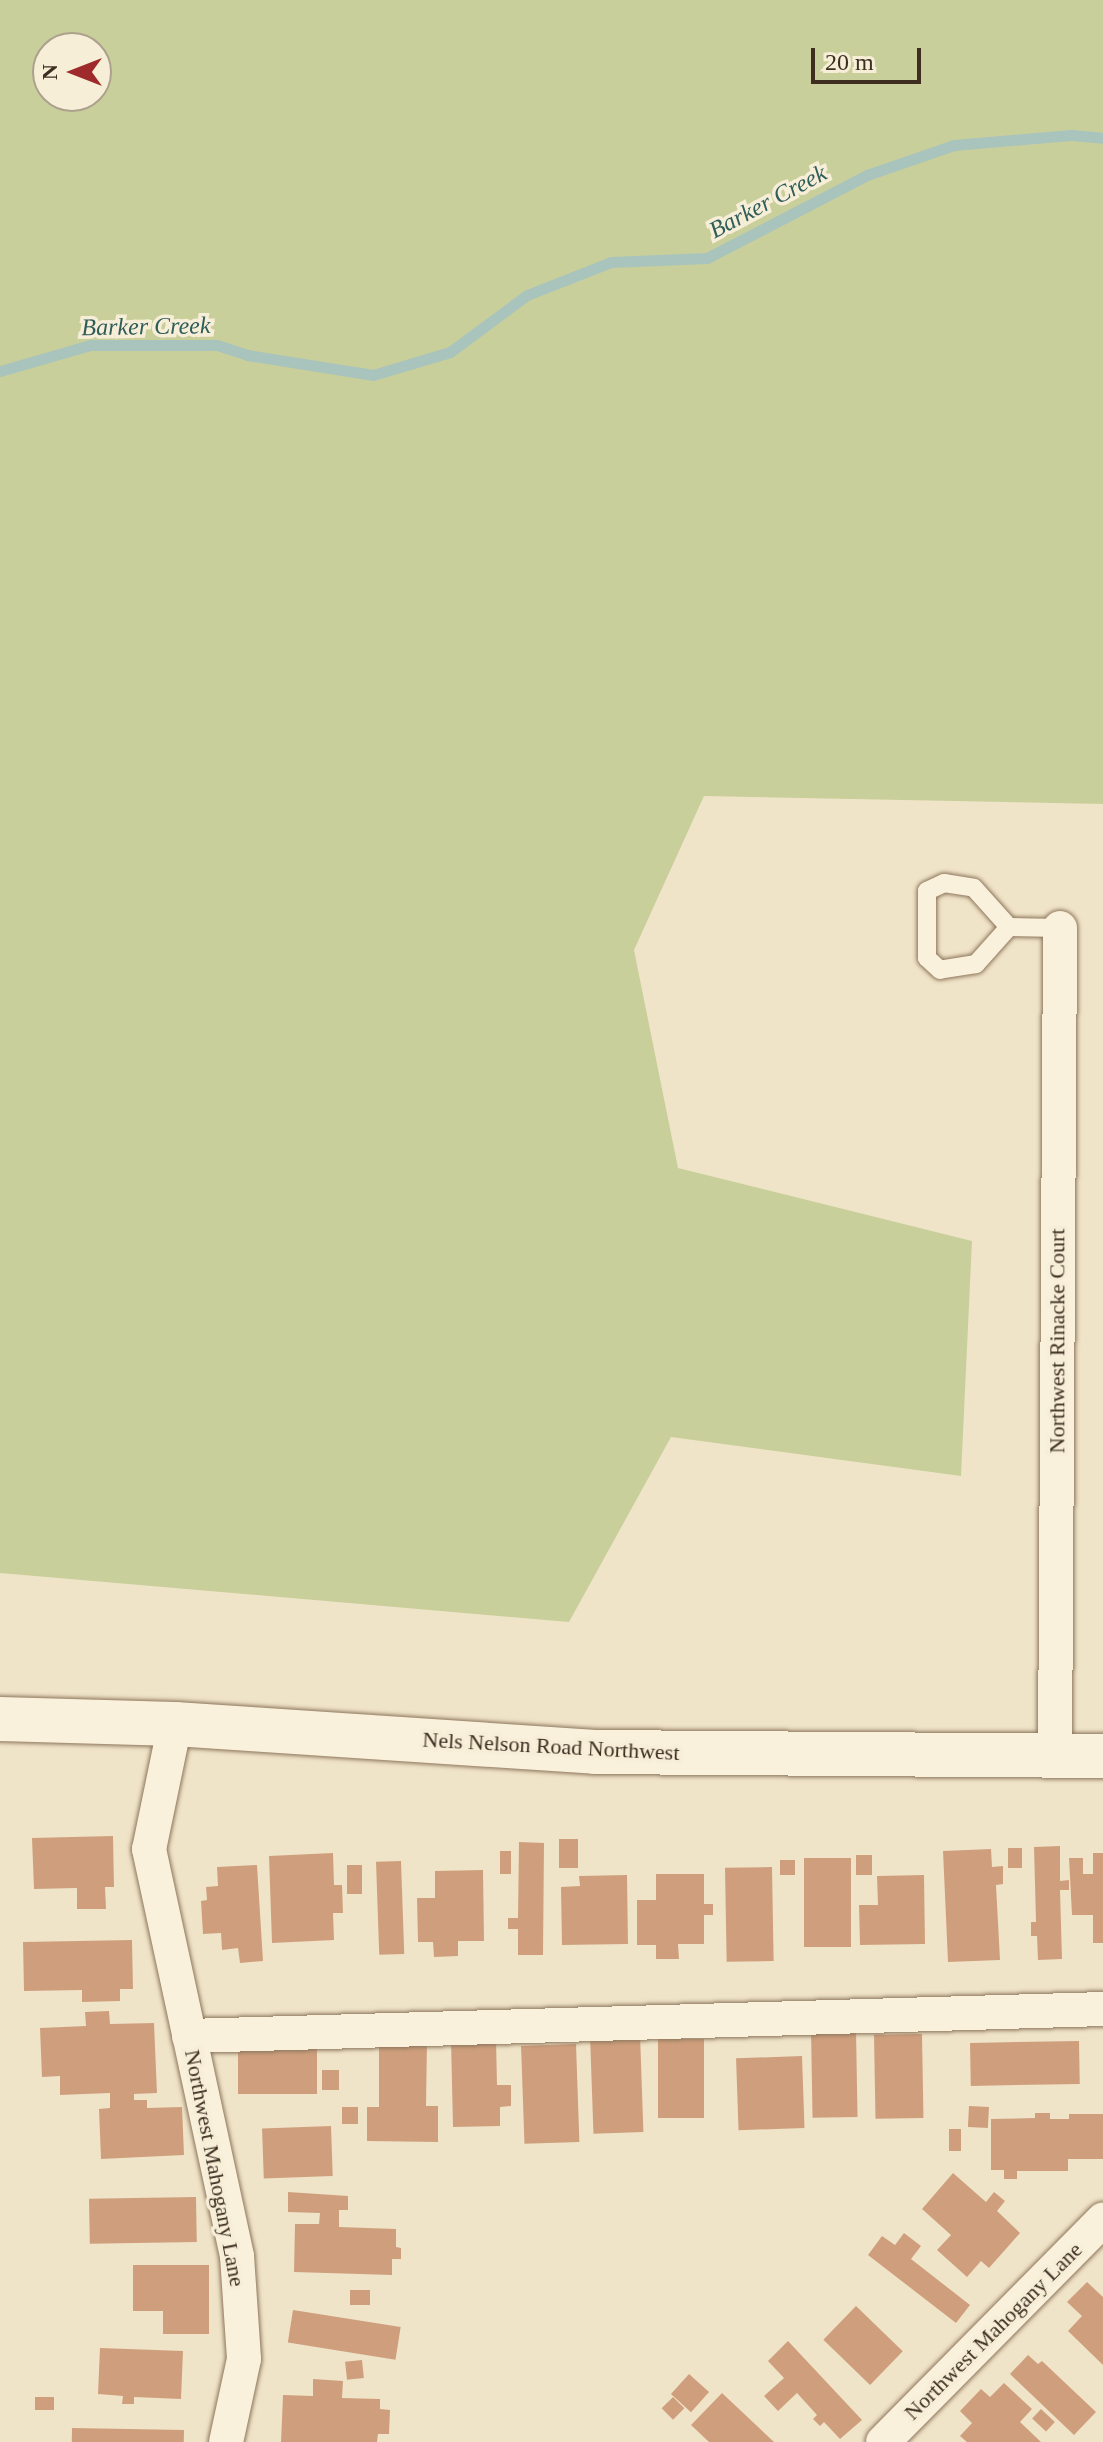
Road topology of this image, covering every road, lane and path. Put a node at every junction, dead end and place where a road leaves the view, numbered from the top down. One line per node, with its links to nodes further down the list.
1 (1009, 927): 1 (lane); 2 (lane)
2 (1060, 928): 5 (street, Northwest Rinacke Court)
3 (0, 1719): 4 (street, Nels Nelson Road Northwest)
4 (175, 1724): 5 (street, Nels Nelson Road Northwest); 8 (street, Northwest Mahogany Lane)
5 (1055, 1754): 6 (street, Nels Nelson Road Northwest)
6 (1103, 1756)
7 (1103, 2009): 8 (street)
8 (189, 2036): 10 (street, Northwest Mahogany Lane)
9 (1103, 2220): 11 (street, Northwest Mahogany Lane)
10 (226, 2442)
11 (883, 2442)

